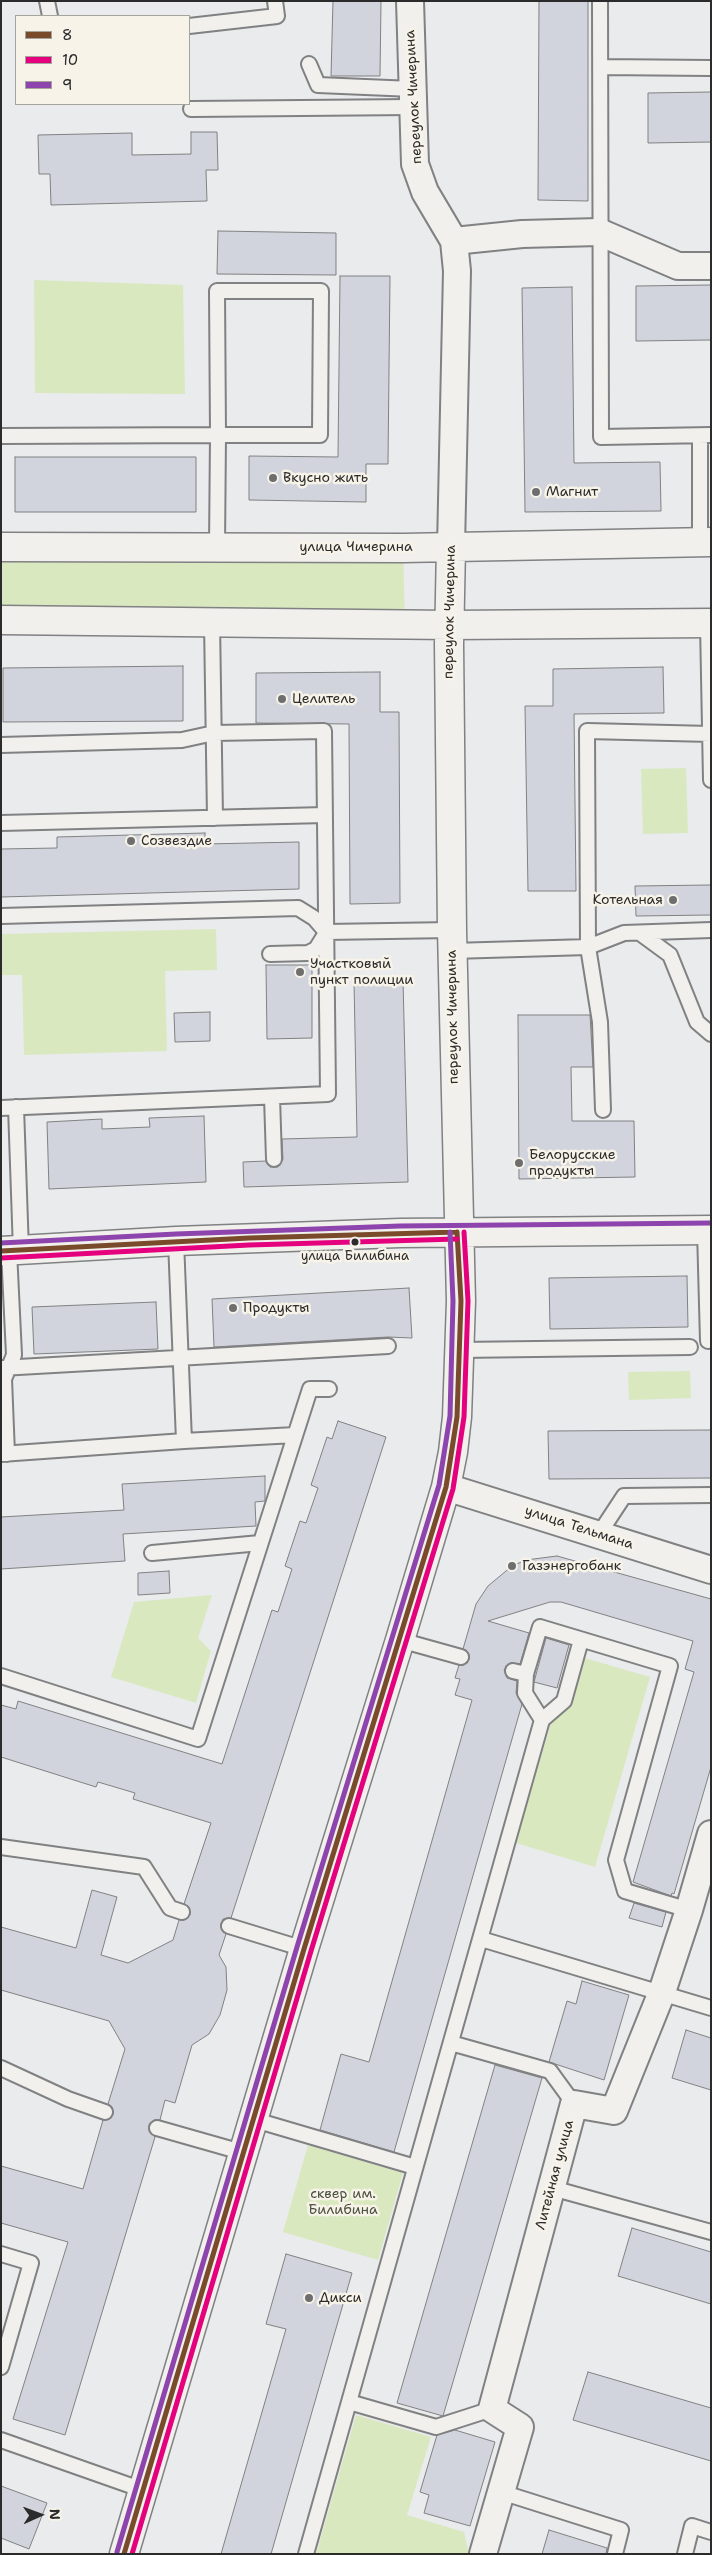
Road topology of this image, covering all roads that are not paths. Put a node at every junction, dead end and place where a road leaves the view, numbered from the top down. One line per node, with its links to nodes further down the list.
1 (47, 1): 5 (lane)
2 (275, 1): 6 (lane)
3 (410, 1): 10 (street, переулок Чичерина)
4 (600, 1): 8 (lane)
5 (50, 15)
6 (190, 26)
7 (309, 64): 10 (lane)
8 (600, 67): 9 (lane); 12 (lane)
9 (711, 68)
10 (412, 98): 11 (lane); 13 (street, переулок Чичерина)
11 (191, 109)
12 (599, 232): 13 (street); 14 (street); 17 (lane)
13 (454, 241): 21 (street, переулок Чичерина)
14 (711, 266)
15 (218, 435): 15 (lane); 16 (lane); 20 (lane)
16 (1, 436)
17 (706, 436): 18 (lane)
18 (706, 542): 21 (street, улица Чичерина)
19 (1, 547): 20 (street, улица Чичерина)
20 (217, 547): 21 (street, улица Чичерина)
21 (451, 547): 25 (street, переулок Чичерина)
22 (1, 620): 23 (street)
23 (212, 622): 25 (street); 26 (lane)
24 (709, 623): 25 (street); 27 (lane)
25 (450, 625): 37 (street, переулок Чичерина)
26 (214, 733): 28 (lane); 30 (lane); 31 (lane)
27 (710, 734): 29 (lane); 38 (lane)
28 (1, 744)
29 (711, 780)
30 (325, 815): 31 (lane); 35 (lane)
31 (215, 818): 32 (lane)
32 (1, 822)
33 (1, 916): 35 (lane)
34 (711, 930): 36 (lane)
35 (326, 932): 37 (lane); 39 (lane); 41 (lane)
36 (640, 933): 38 (lane); 40 (lane)
37 (452, 941): 38 (lane); 47 (street, переулок Чичерина)
38 (588, 947): 44 (lane)
39 (270, 954)
40 (711, 1034)
41 (272, 1096): 42 (lane); 45 (lane)
42 (16, 1107): 43 (lane); 49 (lane)
43 (1, 1108)
44 (603, 1110)
45 (274, 1159)
46 (708, 1230): 47 (street); 50 (lane)
47 (457, 1232): 48 (street); 53 (street)
48 (176, 1241): 49 (street); 54 (lane)
49 (10, 1251): 55 (lane)
50 (710, 1342)
51 (388, 1346): 54 (lane)
52 (690, 1347): 53 (lane)
53 (459, 1350): 60 (street)
54 (181, 1357): 55 (lane); 58 (lane)
55 (5, 1367): 59 (lane)
56 (330, 1388): 57 (lane)
57 (295, 1435): 58 (lane); 63 (lane)
58 (184, 1441): 59 (lane)
59 (4, 1454)
60 (446, 1486): 62 (street, улица Тельмана); 66 (street)
61 (711, 1495): 62 (lane)
62 (599, 1534): 65 (street, улица Тельмана)
63 (260, 1544): 64 (lane); 69 (lane)
64 (152, 1553)
65 (711, 1570)
66 (400, 1640): 68 (lane); 77 (street)
67 (582, 1640): 70 (lane); 70 (lane); 73 (lane)
68 (461, 1657)
69 (1, 1676)
70 (542, 1720): 76 (lane)
71 (1, 1847): 74 (lane)
72 (709, 1851): 73 (street, Литейная улица)
73 (689, 1910): 78 (street, Литейная улица)
74 (182, 1912)
75 (229, 1926): 77 (lane)
76 (481, 1939): 78 (lane); 80 (lane)
77 (304, 1949): 84 (street)
78 (662, 1992): 79 (lane); 82 (street, Литейная улица)
79 (711, 2008)
80 (451, 2043): 82 (lane); 87 (lane)
81 (1, 2068): 83 (lane)
82 (574, 2104): 88 (street, Литейная улица)
83 (106, 2112)
84 (255, 2120): 86 (street); 87 (lane)
85 (158, 2128): 86 (lane)
86 (245, 2153): 95 (street)
87 (415, 2167): 92 (lane)
88 (552, 2188): 89 (lane); 93 (street, Литейная улица)
89 (711, 2232)
90 (1, 2254): 91 (lane)
91 (1, 2367)
92 (349, 2402): 93 (lane); 99 (lane)
93 (492, 2409): 96 (street)
94 (1, 2440): 95 (lane)
95 (143, 2490): 98 (street)
96 (501, 2492): 100 (street); 101 (lane)
97 (711, 2532): 102 (lane)
98 (124, 2554)
99 (306, 2554)
100 (483, 2554)
101 (615, 2554)
102 (685, 2554)

